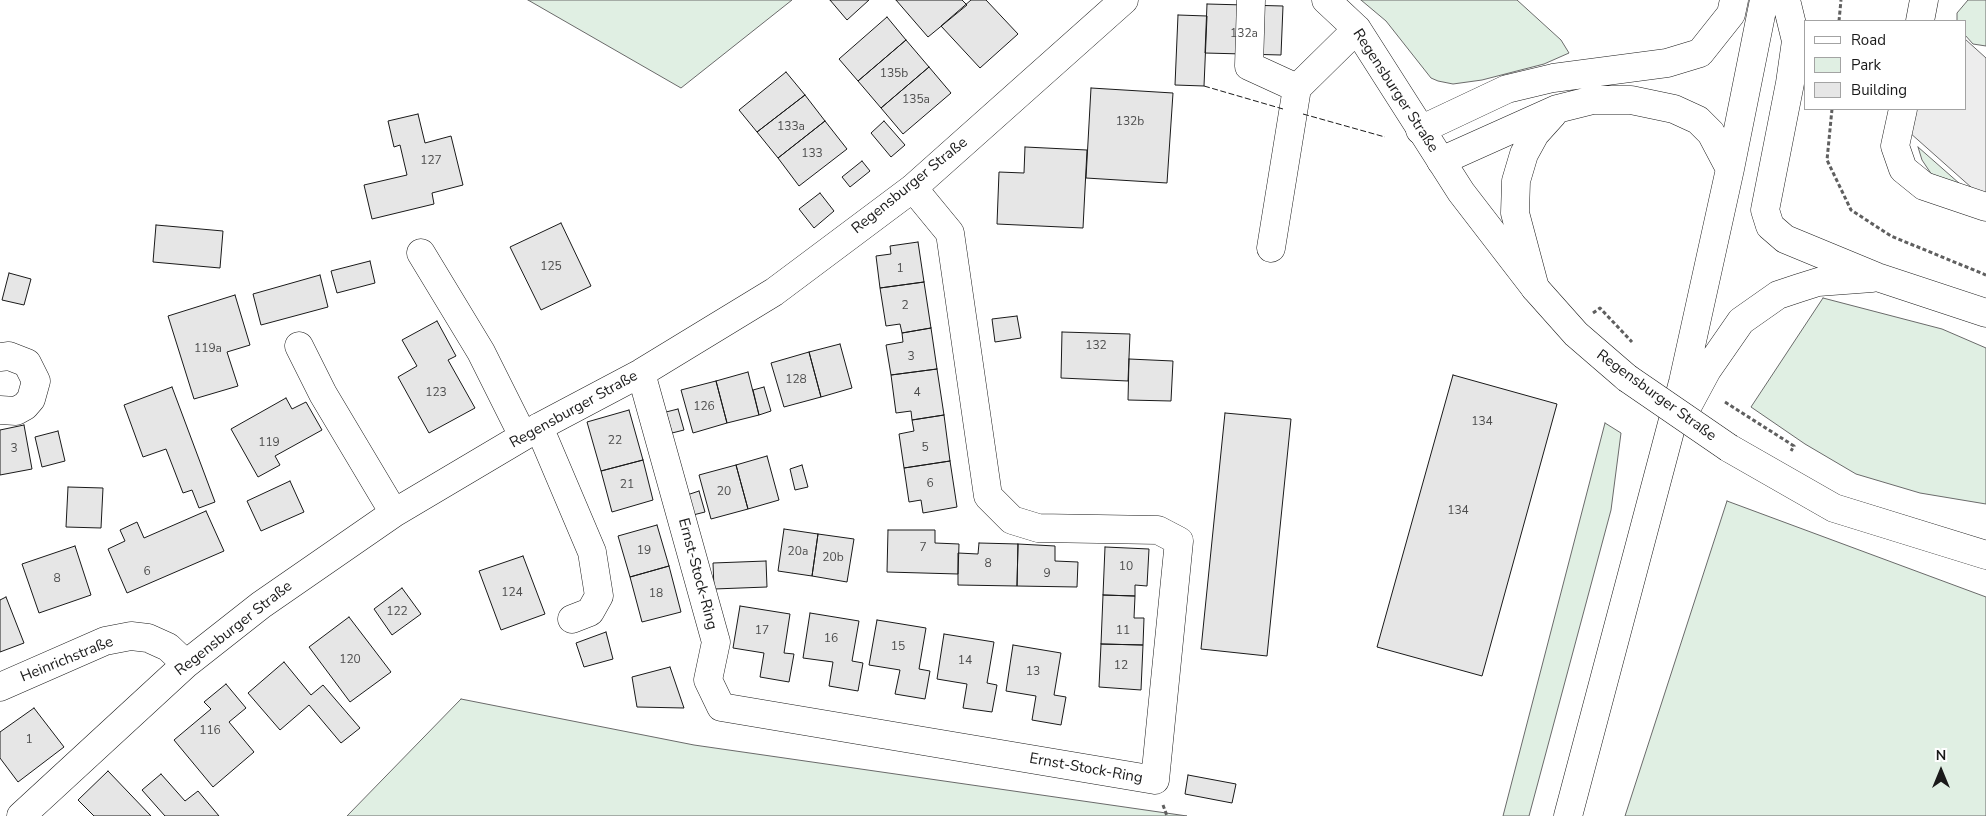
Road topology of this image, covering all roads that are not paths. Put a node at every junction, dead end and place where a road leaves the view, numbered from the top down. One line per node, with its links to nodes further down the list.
1 (1124, 0): 16 (main road, Regensburger Straße)
2 (1251, 0): 10 (main road)
3 (1326, 0): 9 (main road, Regensburger Straße)
4 (1734, 0): 13 (main road)
5 (1764, 0): 15 (main road)
6 (1786, 0): 20 (main road)
7 (1924, 0): 8 (main road)
8 (1920, 20)
9 (1358, 28): 10 (main road); 13 (main road, Regensburger Straße)
10 (1297, 88): 18 (main road)
11 (1557, 109): 14 (main road); 15 (main road); 21 (main road)
12 (1903, 110): 17 (main road)
13 (1420, 130): 14 (main road, Regensburger Straße)
14 (1441, 161): 21 (main road, Regensburger Straße)
15 (1730, 169): 28 (main road)
16 (914, 188): 25 (main road, Regensburger Straße); 25 (main road, Ernst-Stock-Ring)
17 (1986, 207)
18 (1271, 248)
19 (421, 253): 27 (main road)
20 (1878, 277): 22 (main road); 28 (main road)
21 (1535, 288): 30 (main road, Regensburger Straße, bridge)
22 (1986, 313)
23 (298, 346): 29 (main road)
24 (0, 357): 26 (main road)
25 (641, 373): 27 (main road, Regensburger Straße)
26 (0, 410)
27 (531, 432): 29 (main road, Regensburger Straße); 31 (main road)
28 (1667, 445): 35 (main road)
29 (394, 514): 32 (main road, Regensburger Straße)
30 (1986, 555)
31 (572, 619)
32 (186, 664): 33 (main road, Heinrichstraße); 34 (main road, Regensburger Straße)
33 (0, 687)
34 (21, 816)
35 (1568, 816)

